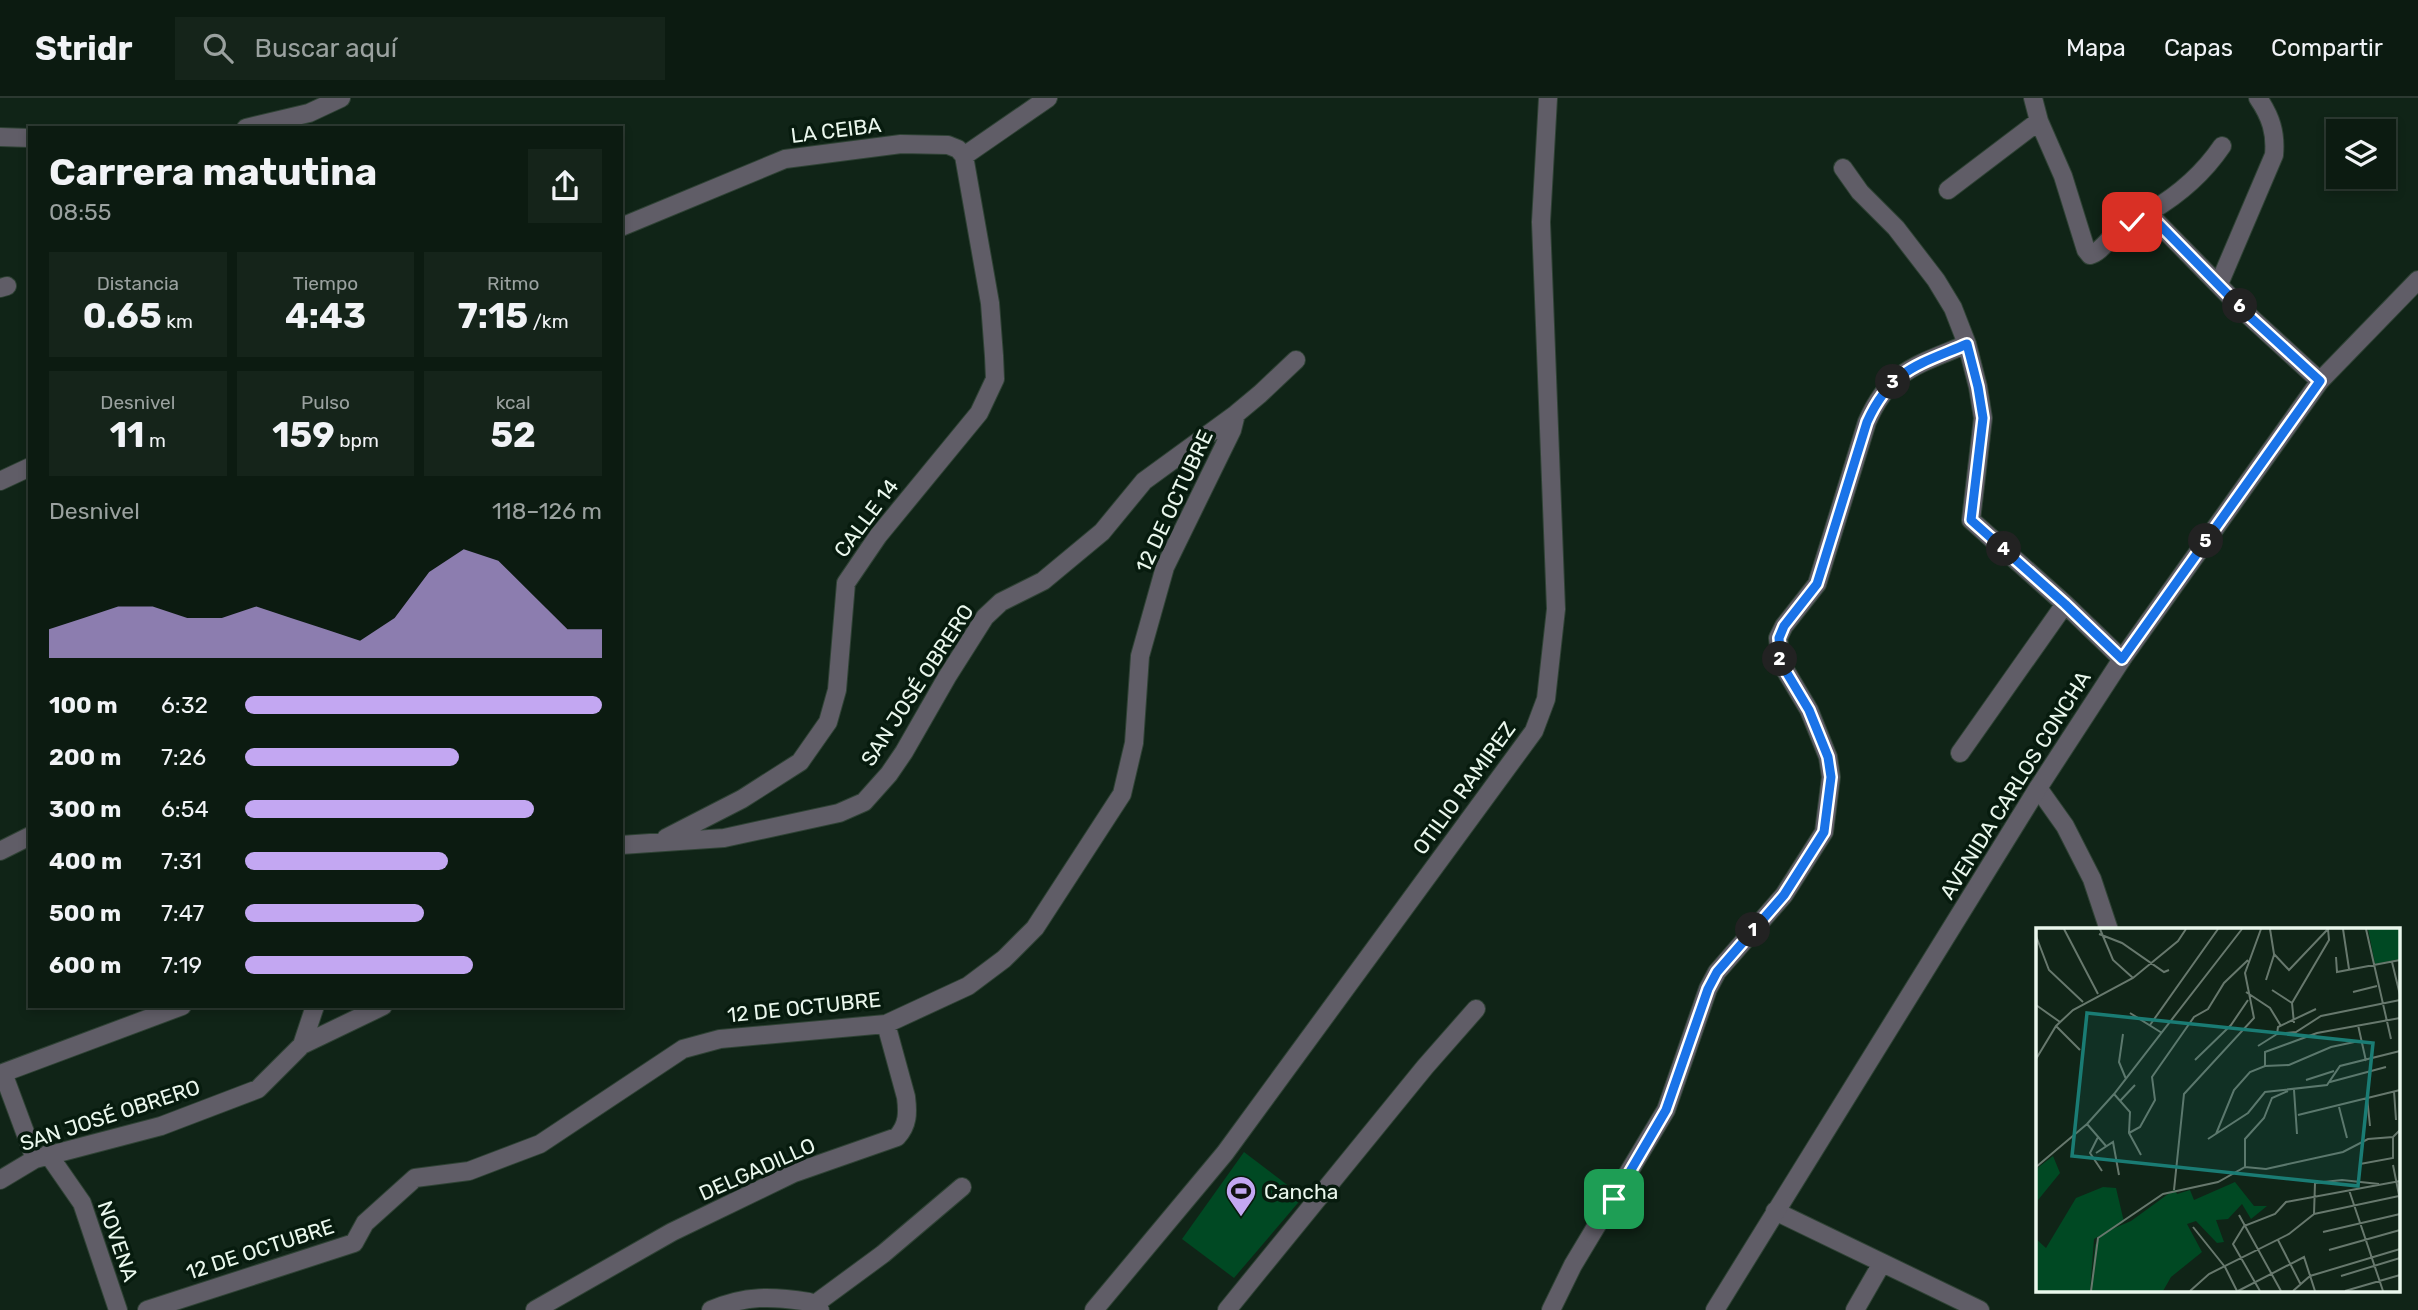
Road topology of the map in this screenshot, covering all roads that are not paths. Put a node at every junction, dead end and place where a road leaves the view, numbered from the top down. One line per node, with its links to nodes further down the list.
1 (341, 98): 7 (street)
2 (1048, 98): 11 (street)
3 (1548, 98): 46 (street, OTILIO RAMIREZ)
4 (2033, 98): 6 (street)
5 (2258, 98): 17 (street)
6 (2039, 121): 13 (street); 14 (street)
7 (254, 126)
8 (0, 137): 9 (street)
9 (28, 138)
10 (2222, 146): 14 (street)
11 (964, 156): 15 (street, LA CEIBA); 30 (street, CALLE 14)
12 (1843, 168): 18 (street)
13 (1948, 190)
14 (2148, 213): 17 (street)
15 (623, 226)
16 (2418, 280): 20 (street, AVENIDA CARLOS CONCHA)
17 (2218, 284): 20 (street)
18 (1967, 344): 24 (street); 52 (street)
19 (1296, 360): 21 (street, SAN JOSÉ OBRERO)
20 (2320, 381): 25 (street, AVENIDA CARLOS CONCHA)
21 (1236, 414): 30 (street, SAN JOSÉ OBRERO); 37 (street, 12 DE OCTUBRE)
22 (28, 468): 23 (street)
23 (0, 481)
24 (2065, 604): 25 (street); 26 (street)
25 (2122, 659): 27 (street, AVENIDA CARLOS CONCHA)
26 (1960, 753)
27 (2038, 788): 32 (street); 43 (street, AVENIDA CARLOS CONCHA)
28 (28, 837): 31 (street)
29 (623, 841): 30 (street, SAN JOSÉ OBRERO)
30 (659, 842)
31 (1, 848)
32 (2108, 928)
33 (177, 1008): 39 (street)
34 (314, 1008): 38 (street, SAN JOSÉ OBRERO)
35 (379, 1008): 38 (street)
36 (1476, 1009): 51 (street)
37 (886, 1024): 48 (street, 12 DE OCTUBRE); 49 (street, DELGADILLO)
38 (302, 1045): 40 (street, SAN JOSÉ OBRERO)
39 (1, 1074): 40 (street, NOVENA)
40 (41, 1157): 41 (street, SAN JOSÉ OBRERO); 47 (street, NOVENA)
41 (0, 1180)
42 (962, 1188): 45 (street)
43 (1775, 1211): 44 (street); 53 (street, AVENIDA CARLOS CONCHA)
44 (1881, 1263): 54 (street); 55 (street)
45 (817, 1307): 50 (street)
46 (1104, 1307)
47 (118, 1310)
48 (147, 1310)
49 (535, 1310)
50 (711, 1310)
51 (1227, 1310)
52 (1550, 1310)
53 (1715, 1310)
54 (1854, 1310)
55 (1980, 1310)

